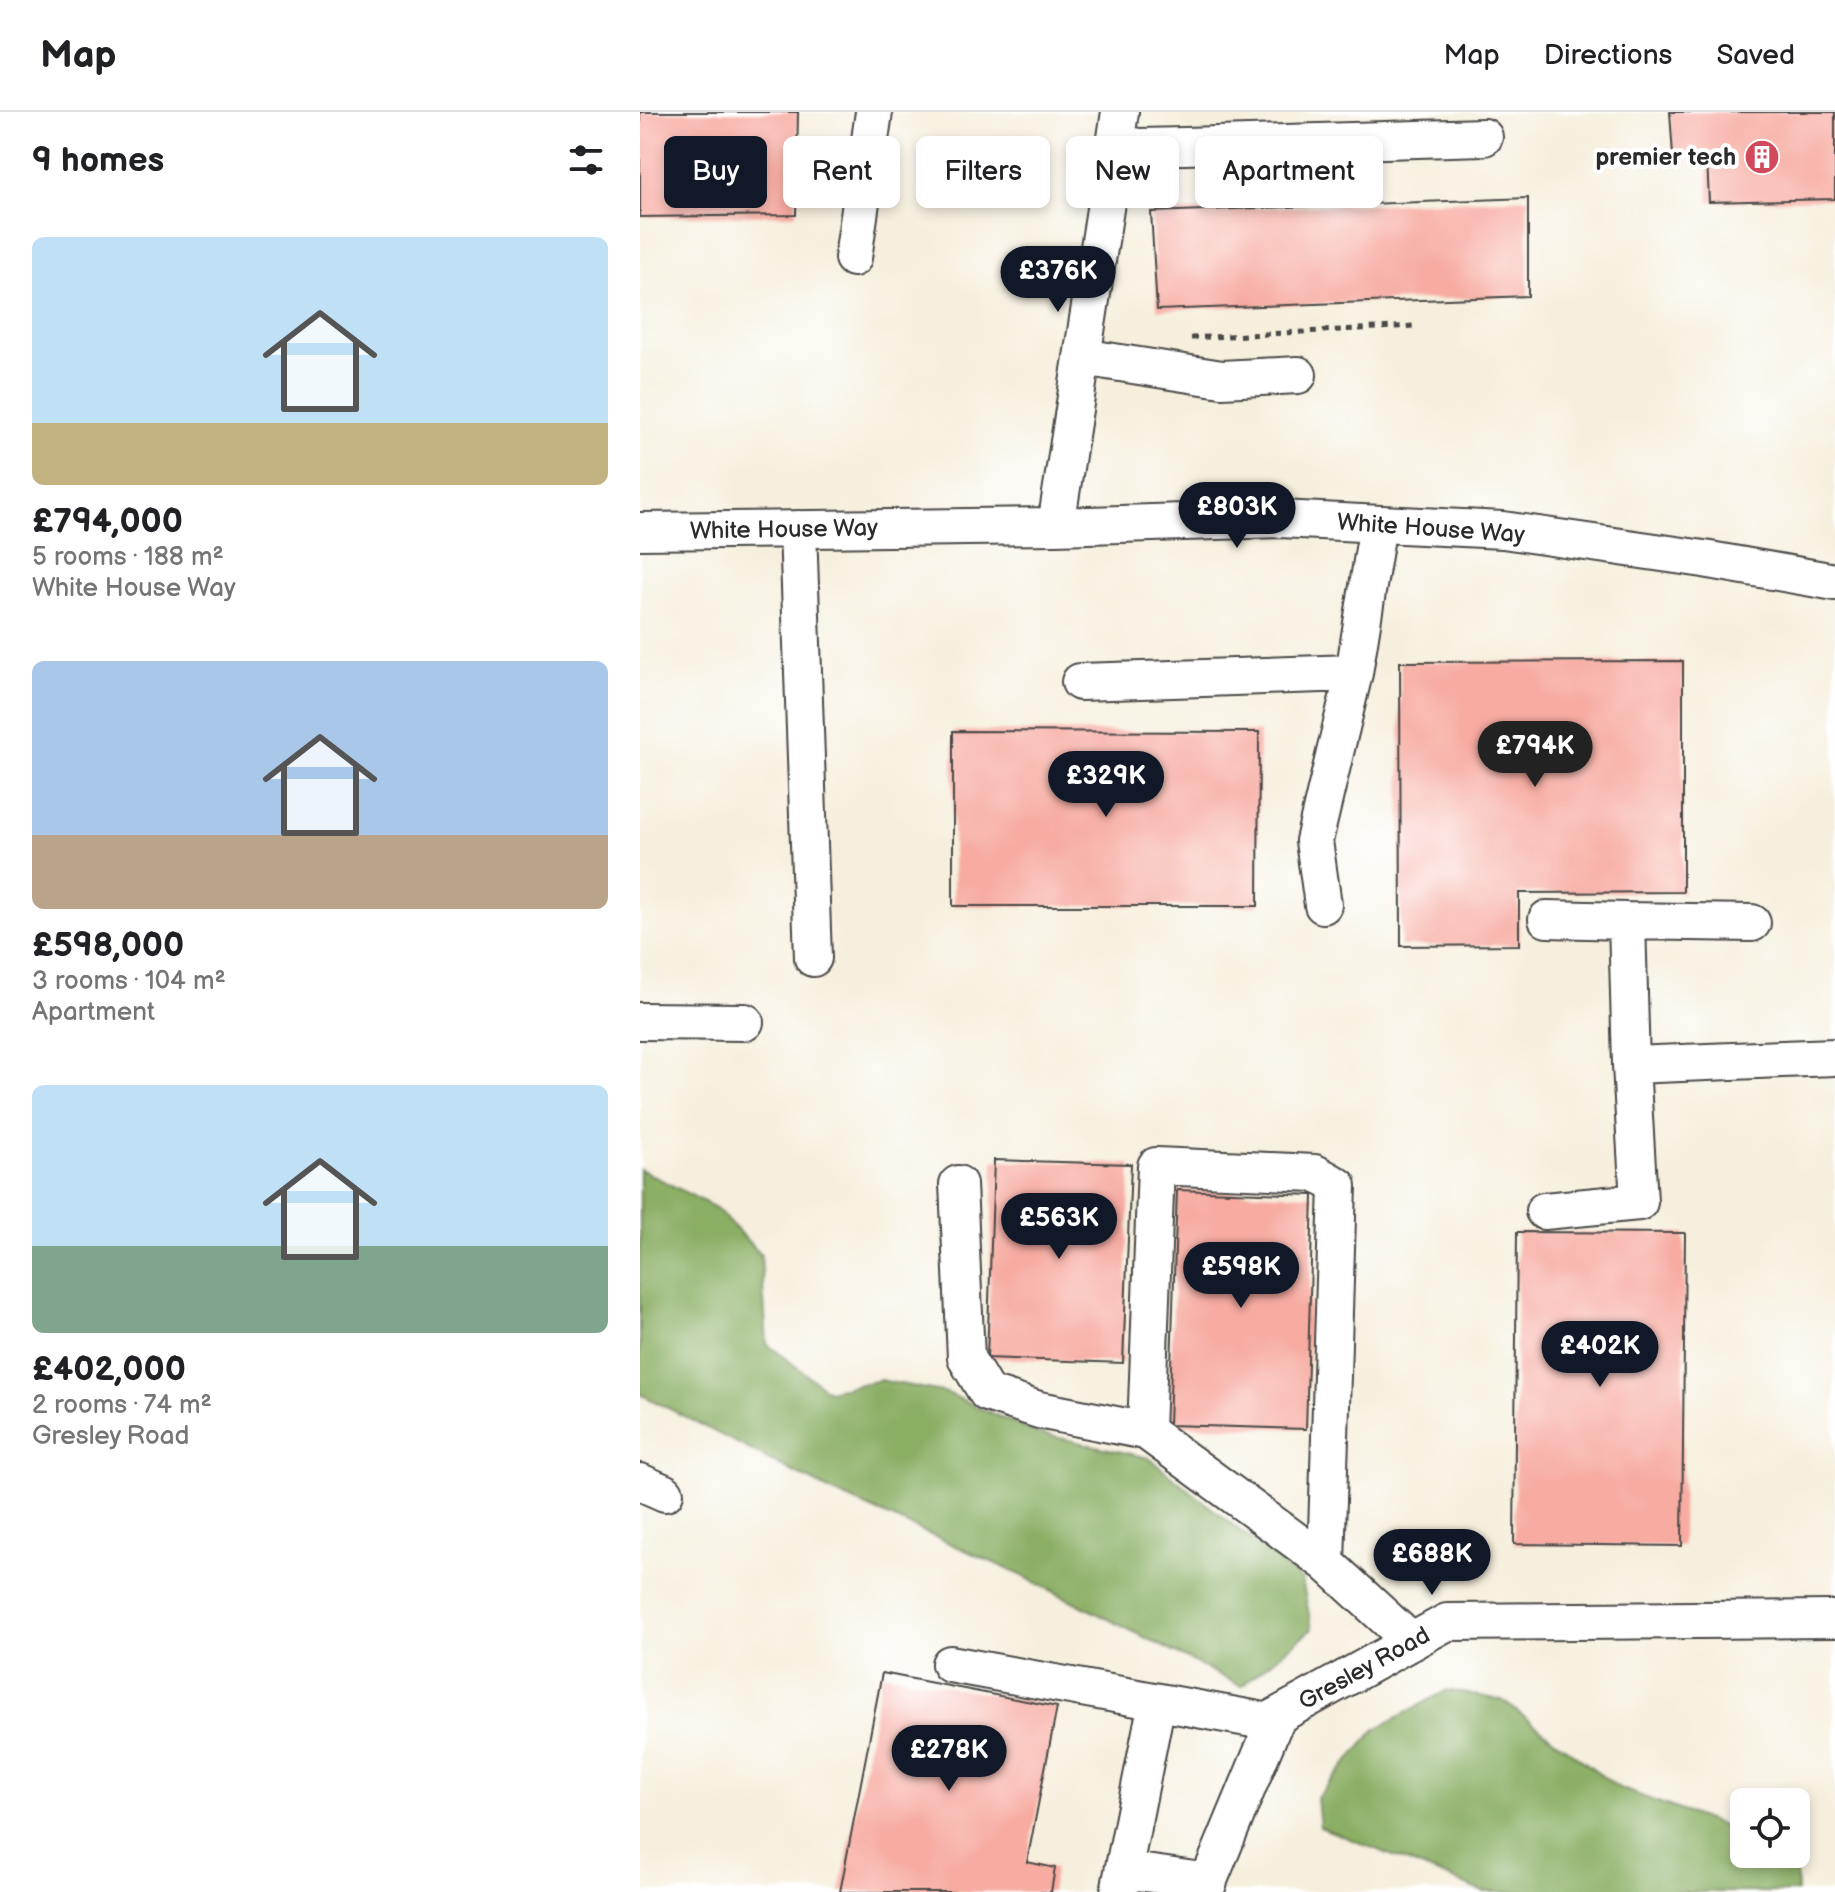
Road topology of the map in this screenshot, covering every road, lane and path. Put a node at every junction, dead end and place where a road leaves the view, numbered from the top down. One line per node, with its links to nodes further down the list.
1 (874, 112): 4 (street)
2 (1117, 128): 3 (street); 6 (street)
3 (1484, 137)
4 (853, 258)
5 (1414, 326): 7 (path)
6 (1082, 357): 7 (street); 10 (street)
7 (1172, 371): 8 (street)
8 (1298, 375)
9 (1378, 524): 10 (street, White House Way); 13 (street, White House Way); 14 (street)
10 (1056, 526): 11 (street, White House Way)
11 (798, 529): 12 (street, White House Way); 20 (street)
12 (640, 531)
13 (1835, 582)
14 (1354, 673): 15 (street); 16 (street)
15 (1080, 682)
16 (1323, 905)
17 (1547, 919): 18 (street)
18 (1627, 921): 19 (street); 24 (street)
19 (1752, 923)
20 (813, 958)
21 (640, 1021): 22 (street)
22 (745, 1022)
23 (1835, 1057): 24 (street)
24 (1631, 1065): 26 (street)
25 (958, 1184): 27 (street)
26 (1544, 1211)
27 (1146, 1431): 28 (street); 28 (street)
28 (1326, 1563): 30 (street)
29 (1835, 1619): 30 (street, Gresley Road)
30 (1412, 1642): 33 (street, Gresley Road)
31 (950, 1664): 32 (street)
32 (1157, 1702): 33 (street); 34 (street)
33 (1275, 1723): 35 (street, Gresley Road)
34 (1122, 1881): 35 (street)
35 (1207, 1887)

